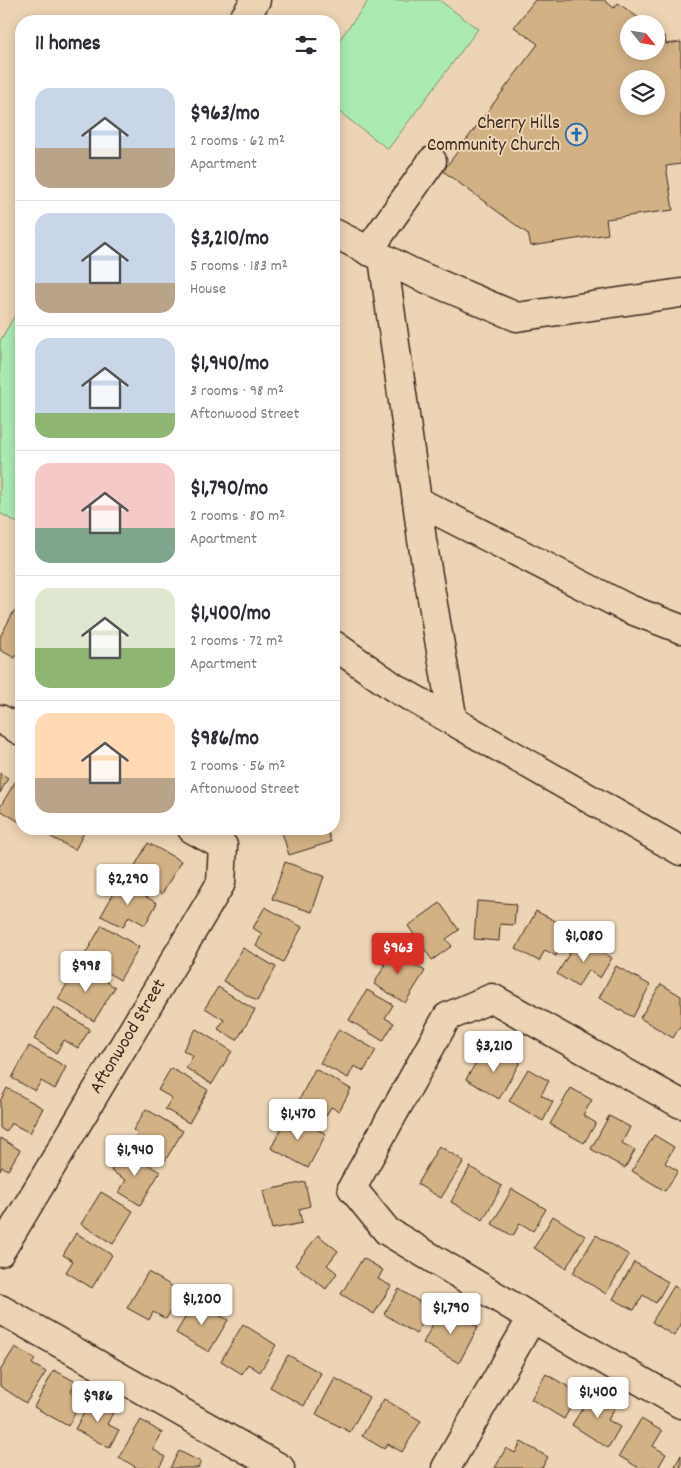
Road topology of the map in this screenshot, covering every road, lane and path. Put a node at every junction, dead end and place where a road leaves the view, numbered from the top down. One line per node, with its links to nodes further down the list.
1 (256, 0): 2 (street)
2 (246, 15)
3 (432, 161): 5 (street)
4 (340, 236): 5 (street)
5 (376, 254): 6 (street); 7 (street)
6 (681, 293)
7 (417, 501): 8 (street); 11 (street)
8 (681, 628)
9 (340, 649): 11 (street)
10 (0, 719): 12 (street)
11 (453, 720): 14 (street)
12 (15, 728)
13 (203, 835): 16 (street, Aftonwood Street)
14 (681, 851)
15 (681, 1104): 18 (street)
16 (0, 1252)
17 (0, 1309): 20 (street)
18 (532, 1318): 19 (street); 21 (street)
19 (681, 1404)
20 (280, 1468)
21 (446, 1468)

